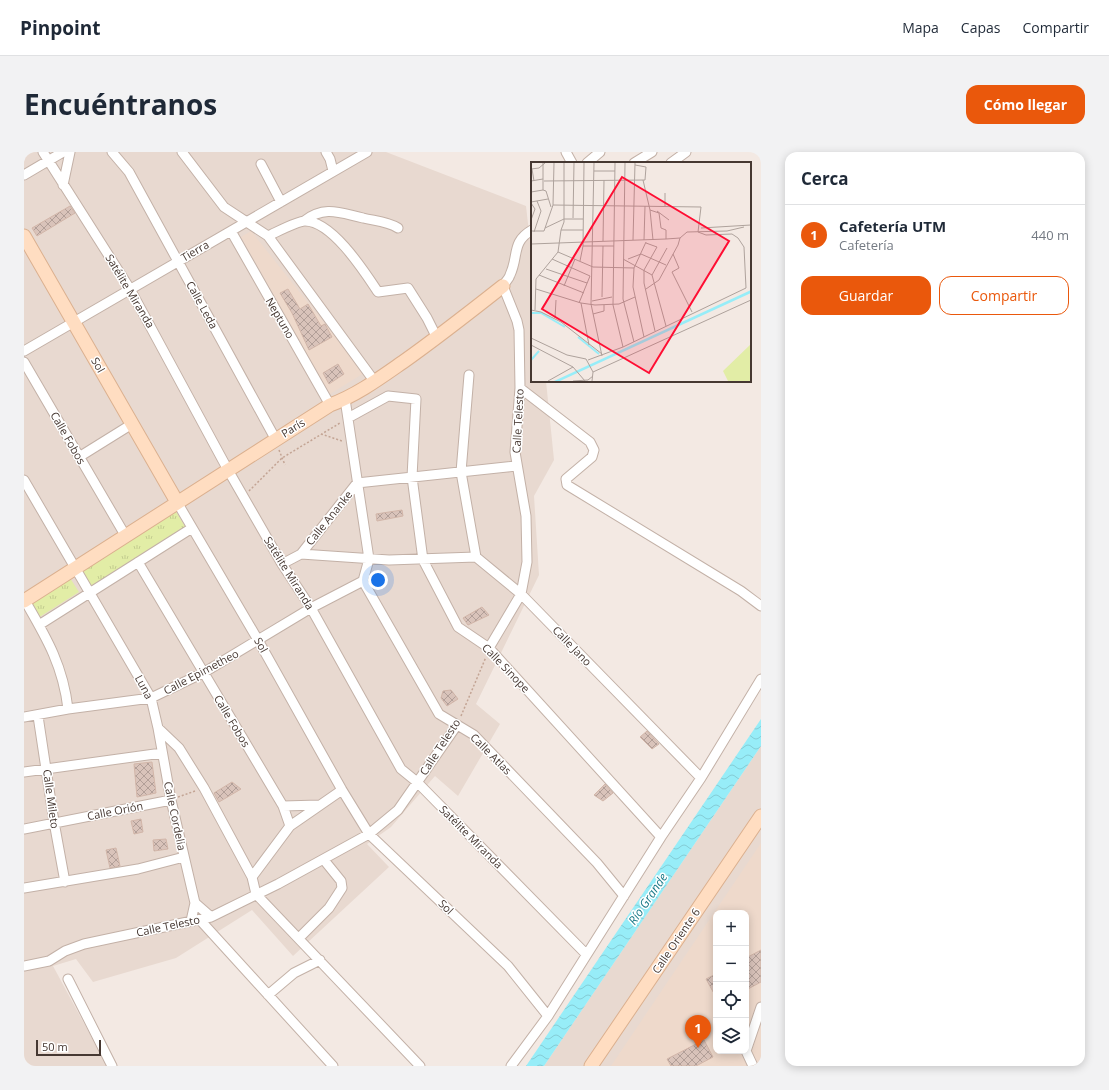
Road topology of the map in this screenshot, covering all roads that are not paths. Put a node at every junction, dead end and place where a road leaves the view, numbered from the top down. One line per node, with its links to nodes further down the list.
1 (43, 152): 12 (street, Satélite Miranda)
2 (63, 152): 12 (street)
3 (70, 152): 20 (street)
4 (112, 152): 29 (street, Calle Leda)
5 (182, 152): 22 (street)
6 (326, 152): 18 (street)
7 (367, 152): 18 (street, Tierra)
8 (566, 152): 13 (street)
9 (600, 152): 14 (street)
10 (652, 152): 15 (street)
11 (686, 152): 16 (street)
12 (48, 161): 19 (street); 20 (street, Satélite Miranda)
13 (571, 162)
14 (588, 162)
15 (636, 162)
16 (672, 162)
17 (261, 164): 21 (street)
18 (333, 171): 21 (street, Tierra)
19 (24, 175)
20 (64, 185): 31 (street, Satélite Miranda)
21 (281, 202): 22 (street, Tierra)
22 (248, 221): 26 (street, Tierra); 28 (street)
23 (304, 221): 24 (street); 28 (street); 33 (street)
24 (398, 228)
25 (531, 230): 30 (street, París)
26 (231, 231): 29 (street, Tierra); 40 (street, Neptuno)
27 (24, 236): 32 (street, Sol)
28 (268, 236): 37 (street)
29 (178, 262): 31 (street, Tierra); 43 (street, Calle Leda)
30 (503, 286): 33 (street, París); 38 (street, Calle Telesto)
31 (130, 289): 32 (street, Tierra); 46 (street, Satélite Miranda)
32 (74, 322): 34 (street, Tierra); 42 (street, Sol)
33 (437, 338): 37 (street, París)
34 (24, 351)
35 (24, 362): 44 (street, Calle Fobos)
36 (469, 375): 47 (street)
37 (375, 382): 39 (street, París)
38 (520, 388): 45 (street, Calle Telesto); 65 (street)
39 (346, 399): 40 (street, París); 41 (street)
40 (330, 405): 43 (street, París)
41 (348, 418): 48 (street, Calle Sinope); 50 (street)
42 (132, 424): 44 (street); 51 (street, Sol)
43 (276, 440): 46 (street, París)
44 (79, 457): 53 (street, Calle Fobos)
45 (516, 466): 47 (street); 63 (street, Calle Telesto)
46 (228, 470): 51 (street, París); 59 (street, Satélite Miranda)
47 (461, 472): 48 (street); 55 (street)
48 (412, 477): 50 (street); 57 (street, Calle Sinope)
49 (24, 480): 60 (street, Luna)
50 (358, 483): 54 (street, Calle Ananke); 56 (street)
51 (176, 502): 52 (street, Sol); 53 (street, París)
52 (192, 528): 58 (street); 68 (street, Sol)
53 (126, 535): 60 (street, París)
54 (301, 554): 56 (street); 59 (street)
55 (476, 557): 57 (street); 63 (street, Calle Jano)
56 (370, 560): 57 (street); 61 (street)
57 (423, 560): 69 (street, Calle Sinope)
58 (138, 562): 62 (street); 70 (street, Calle Fobos)
59 (282, 564): 66 (street, Satélite Miranda)
60 (76, 567): 62 (street, Luna); 64 (street, París)
61 (363, 581): 66 (street, Calle Epimetheo); 76 (street, Calle Atlas)
62 (90, 593): 67 (street); 72 (street, Luna)
63 (521, 594): 69 (street, Calle Telesto); 81 (street, Calle Jano)
64 (24, 600): 67 (street)
65 (761, 606)
66 (311, 608): 68 (street, Calle Epimetheo); 82 (street, Satélite Miranda)
67 (39, 625): 73 (street)
68 (258, 640): 70 (street, Calle Epimetheo); 83 (street, Sol)
69 (489, 648): 92 (street, Calle Sinope)
70 (203, 673): 72 (street, Calle Epimetheo); 86 (street, Calle Fobos)
71 (761, 679): 81 (street)
72 (151, 698): 73 (street, Calle Epimetheo); 77 (street, Luna)
73 (68, 709): 74 (street, Calle Epimetheo)
74 (38, 716): 75 (street, Calle Epimetheo); 79 (street, Calle Mileto)
75 (24, 717)
76 (457, 725): 82 (street, Calle Telesto); 99 (street, Calle Atlas)
77 (158, 728): 78 (street, Calle Cordelia); 95 (street)
78 (162, 753): 79 (street); 84 (street, Calle Cordelia)
79 (46, 769): 80 (street); 88 (street, Calle Mileto)
80 (24, 772)
81 (701, 778): 92 (street)
82 (416, 782): 91 (street, Calle Telesto); 104 (street, Satélite Miranda)
83 (342, 790): 85 (street); 91 (street, Sol)
84 (171, 800): 88 (street, Calle Orión); 93 (street, Calle Cordelia)
85 (319, 805): 86 (street); 89 (street)
86 (282, 806): 89 (street, Calle Fobos)
87 (761, 816): 118 (street, Calle Oriente 6)
88 (54, 822): 90 (street, Calle Orión); 96 (street, Calle Mileto)
89 (290, 826): 95 (street)
90 (24, 829)
91 (369, 834): 94 (street, Calle Telesto); 110 (street, Sol)
92 (661, 837): 99 (street)
93 (184, 857): 96 (street); 100 (street, Calle Cordelia)
94 (324, 860): 98 (street, Calle Telesto); 103 (street)
95 (252, 877): 98 (street)
96 (65, 882): 97 (street)
97 (24, 888)
98 (256, 894): 101 (street, Calle Telesto); 103 (street)
99 (624, 896): 104 (street)
100 (195, 903): 101 (street); 102 (street, Calle Cordelia)
101 (211, 917): 102 (street, Calle Telesto)
102 (196, 921): 106 (street, Calle Telesto); 108 (street)
103 (299, 938): 105 (street)
104 (586, 954): 110 (street)
105 (320, 960): 108 (street); 116 (street)
106 (24, 966)
107 (68, 979): 114 (street)
108 (268, 995): 115 (street)
109 (761, 1007): 111 (street)
110 (548, 1016): 117 (street)
111 (754, 1029): 112 (street)
112 (749, 1043)
113 (747, 1054): 119 (street)
114 (112, 1066)
115 (333, 1066)
116 (420, 1066)
117 (510, 1066)
118 (591, 1066)
119 (753, 1066)

